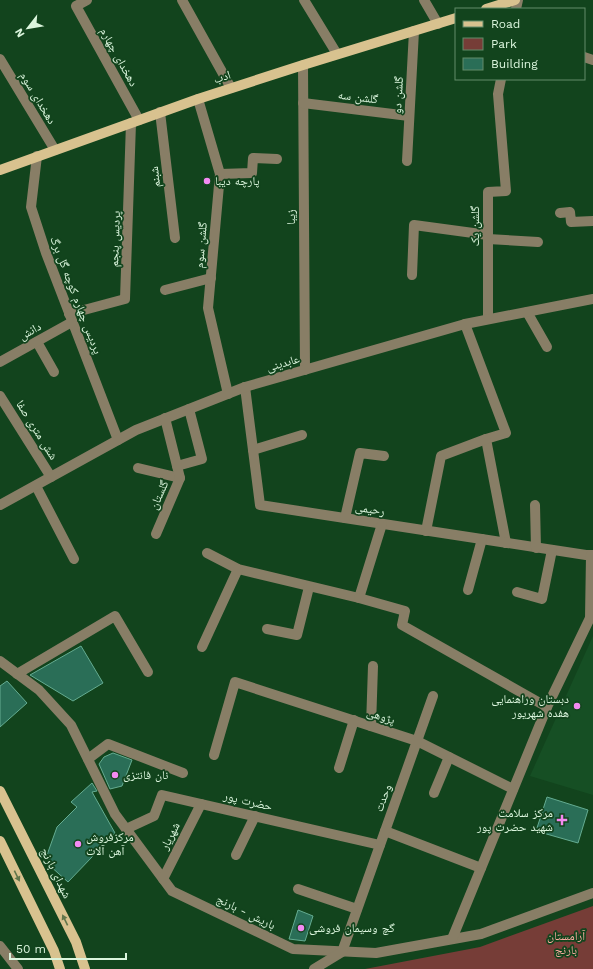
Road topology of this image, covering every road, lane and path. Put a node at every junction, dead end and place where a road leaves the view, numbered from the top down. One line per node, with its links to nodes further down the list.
1 (87, 0): 19 (street, دهخدای چهارم)
2 (182, 0): 14 (street)
3 (304, 0): 10 (street)
4 (424, 0): 8 (street)
5 (511, 1): 6 (main road)
6 (489, 8)
7 (455, 18): 8 (main road, ادب)
8 (438, 24): 9 (main road, ادب)
9 (414, 31): 10 (main road, ادب); 18 (street, گلشن دو)
10 (337, 54): 12 (main road, ادب)
11 (0, 59): 20 (street, دهخدای سوم)
12 (302, 65): 14 (main road, ادب); 16 (street, زیبا)
13 (501, 80): 28 (street, گلشن یک)
14 (231, 88): 15 (main road, ادب)
15 (198, 99): 17 (main road, ادب); 25 (street, گلشن سوم)
16 (303, 103): 18 (street, گلشن سه); 42 (street, زیبا)
17 (160, 112): 19 (main road, ادب); 29 (street, شبنم)
18 (409, 116): 23 (street, گلشن دو)
19 (135, 121): 20 (main road, ادب); 36 (street, پردیس پنجم)
20 (55, 150): 21 (main road, ادب)
21 (37, 156): 24 (main road, ادب); 36 (street, پردیس چهارم کوچه گل برگ)
22 (277, 160): 25 (street)
23 (407, 160)
24 (0, 170)
25 (220, 174): 32 (street, گلشن سوم)
26 (560, 213): 27 (street)
27 (593, 221)
28 (488, 237): 30 (street); 31 (street); 37 (street, گلشن یک)
29 (175, 238)
30 (538, 242)
31 (412, 275)
32 (211, 278): 33 (street); 45 (street, گلشن سوم)
33 (166, 290)
34 (593, 299): 35 (street, عابدینی)
35 (527, 312): 37 (street, عابدینی); 40 (street)
36 (71, 318): 39 (street, دانش); 51 (street, پردیس چهارم کوچه گل برگ)
37 (488, 319): 38 (street, عابدینی)
38 (464, 324): 42 (street, عابدینی); 50 (street)
39 (37, 342): 41 (street, دانش); 43 (street)
40 (547, 347)
41 (0, 362)
42 (305, 370): 44 (street, عابدینی)
43 (54, 372)
44 (245, 387): 45 (street, عابدینی); 52 (street, رحیمی)
45 (228, 394): 47 (street, عابدینی)
46 (0, 396): 56 (street, شش متری صفا)
47 (189, 409): 48 (street, عابدینی); 54 (street)
48 (165, 418): 51 (street, عابدینی); 54 (street, گلستان)
49 (302, 435): 52 (street)
50 (486, 439): 63 (street); 66 (street)
51 (118, 440): 56 (street, عابدینی)
52 (253, 450): 61 (street, رحیمی)
53 (384, 456): 61 (street)
54 (177, 466): 57 (street, گلستان)
55 (138, 468): 57 (street)
56 (51, 477): 58 (street, عابدینی)
57 (180, 478): 64 (street, گلستان)
58 (36, 486): 59 (street, عابدینی); 71 (street)
59 (0, 504)
60 (535, 505): 67 (street)
61 (345, 518): 62 (street, رحیمی)
62 (382, 524): 63 (street, رحیمی); 76 (street)
63 (426, 530): 65 (street, رحیمی)
64 (156, 534)
65 (482, 539): 66 (street, رحیمی); 74 (street)
66 (506, 543): 67 (street, رحیمی)
67 (536, 548): 68 (street, رحیمی)
68 (552, 550): 70 (street, رحیمی); 75 (street)
69 (207, 553): 72 (street)
70 (592, 555): 84 (street)
71 (74, 559)
72 (238, 569): 73 (street); 78 (street)
73 (309, 586): 76 (street); 77 (street)
74 (468, 590)
75 (516, 592)
76 (359, 598): 84 (street)
77 (267, 629)
78 (202, 647)
79 (0, 662): 82 (street, باریش - بارنج)
80 (373, 666): 86 (street)
81 (148, 672): 82 (street)
82 (17, 674): 90 (street, باریش - بارنج)
83 (433, 696): 87 (street, وحدت)
84 (547, 707): 93 (street)
85 (354, 720): 86 (street, پژوهی); 88 (street, پژوهی); 91 (street)
86 (371, 726): 87 (street, پژوهی)
87 (417, 741): 89 (street, پژوهی); 99 (street, وحدت)
88 (214, 755)
89 (449, 756): 93 (street, پژوهی); 95 (street)
90 (88, 759): 92 (street); 98 (street, باریش - بارنج)
91 (339, 768)
92 (182, 772)
93 (513, 789): 103 (street)
94 (0, 791): 113 (main road, شهدای بارنج, one-way to 94)
95 (434, 792)
96 (201, 804): 97 (street, حضرت پور); 98 (street, حضرت پور); 104 (street, شهریار)
97 (255, 816): 101 (street, حضرت پور); 102 (street)
98 (126, 829): 104 (street, باریش - بارنج)
99 (385, 831): 101 (street, وحدت); 103 (street)
100 (0, 841): 112 (main road, one-way to 112)
101 (380, 845): 107 (street, وحدت)
102 (236, 855)
103 (481, 868): 108 (street)
104 (163, 879): 110 (street, باریش - بارنج)
105 (298, 889): 107 (street)
106 (593, 893): 108 (street, باریش - بارنج)
107 (357, 909): 110 (street, وحدت)
108 (452, 939): 110 (street, باریش - بارنج)
109 (0, 946): 111 (street)
110 (342, 952): 114 (street)
111 (18, 969)
112 (60, 969)
113 (85, 969)
114 (314, 969)

